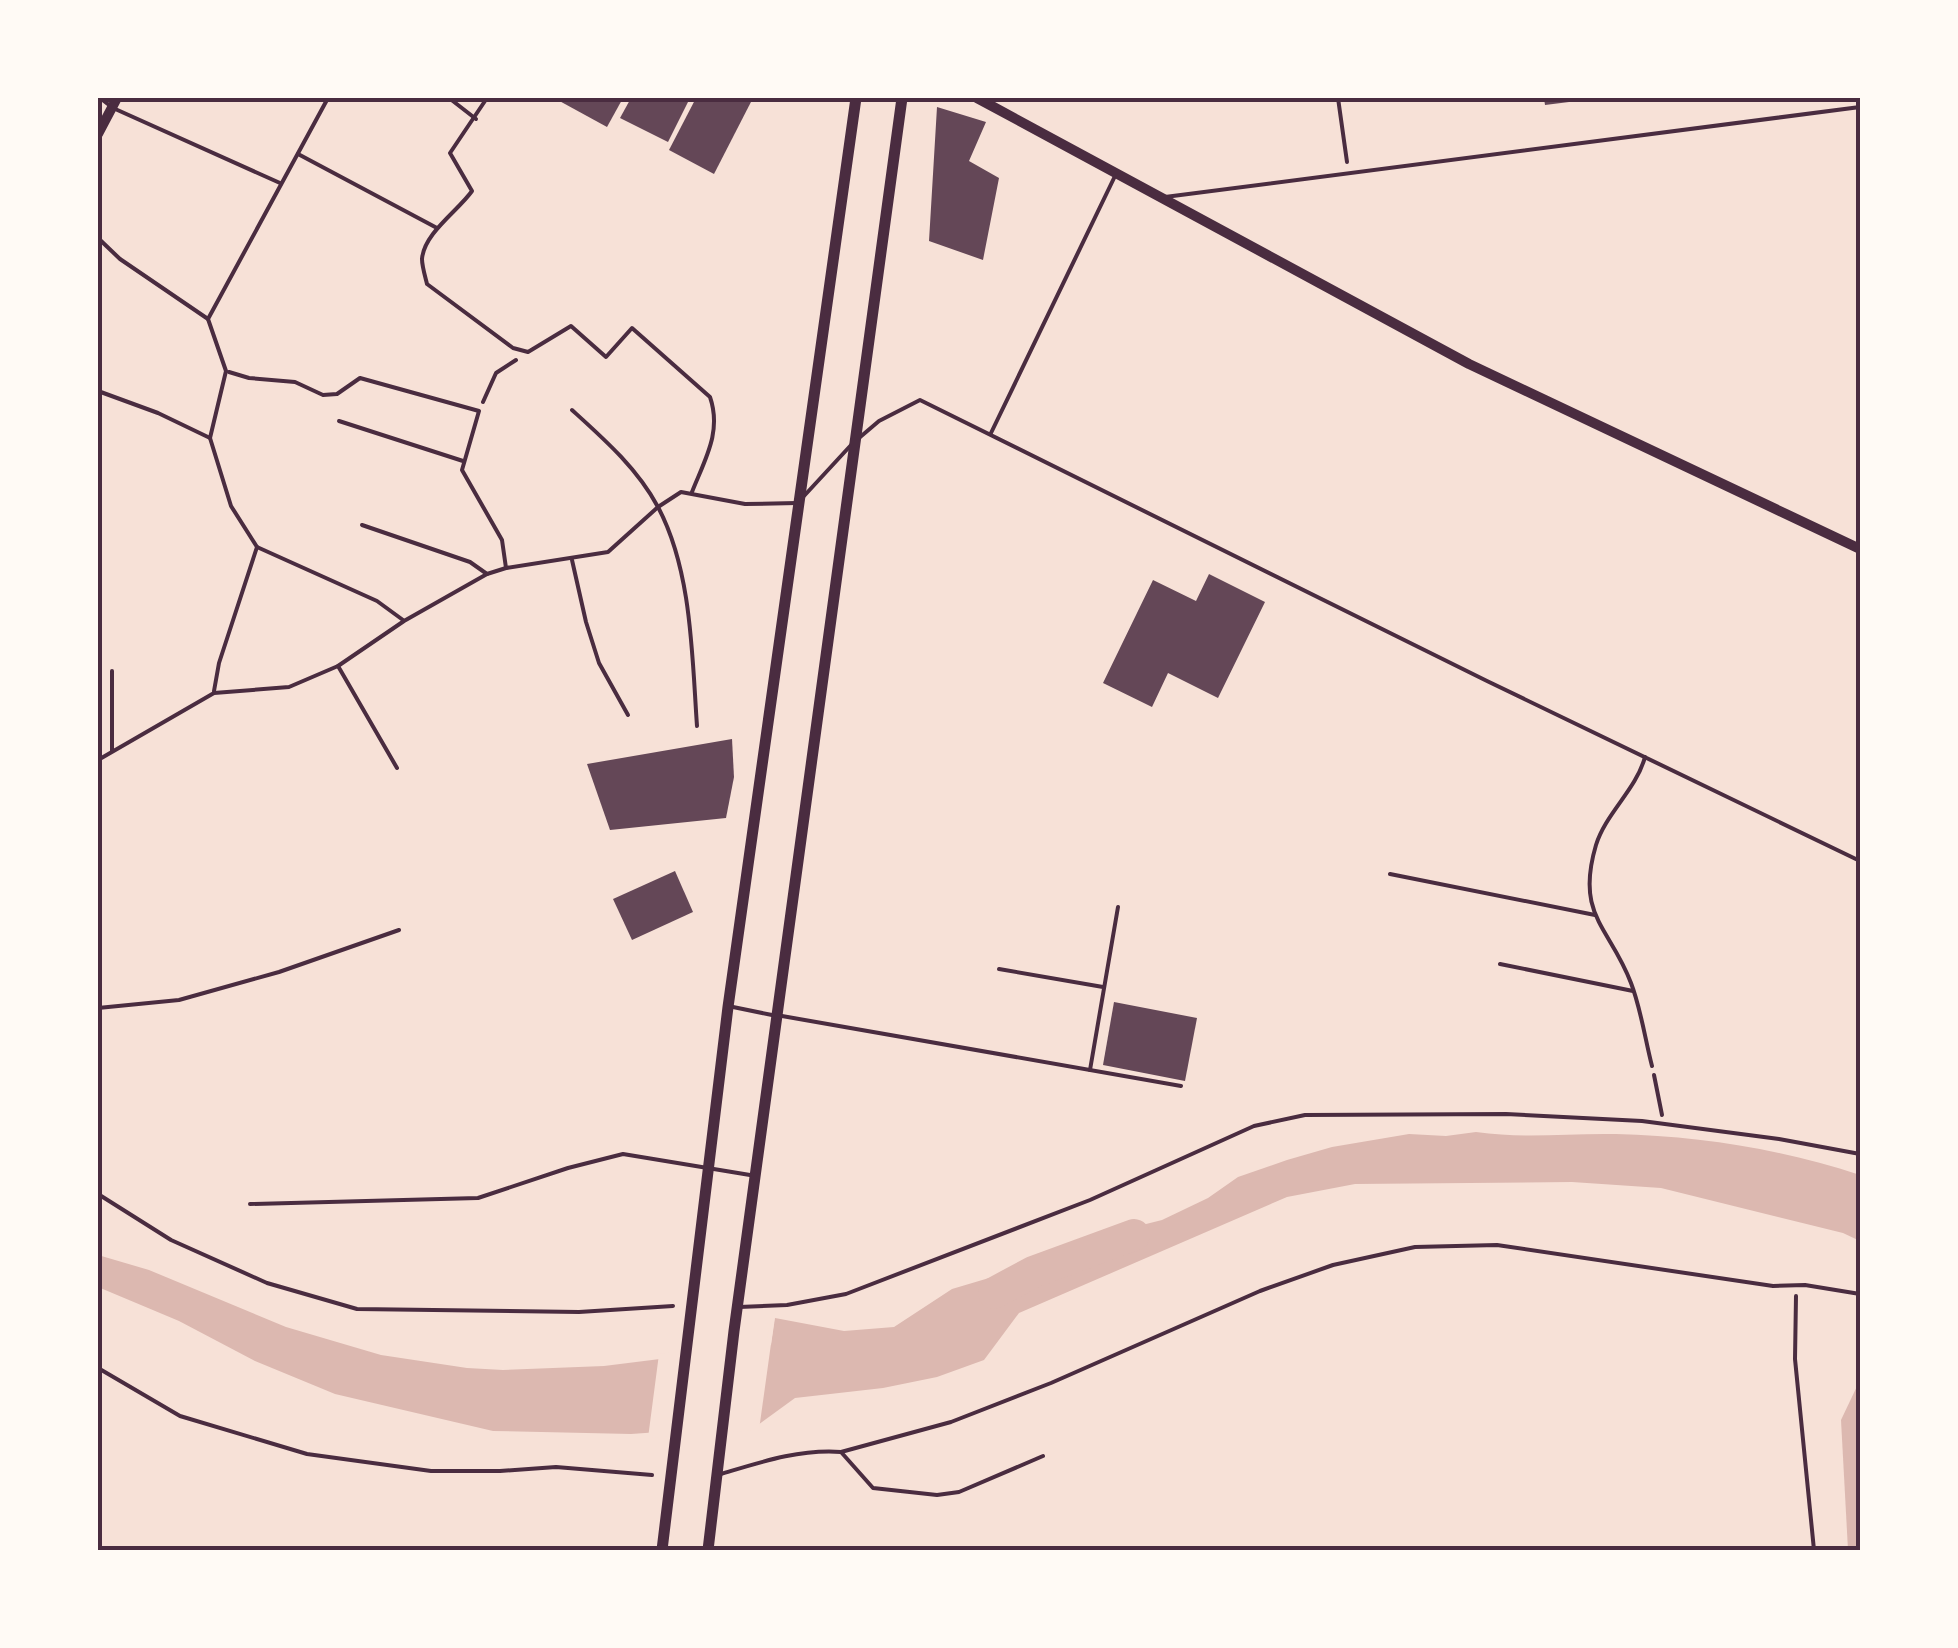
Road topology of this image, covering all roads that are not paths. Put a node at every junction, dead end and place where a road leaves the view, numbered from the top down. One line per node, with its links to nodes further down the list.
1 (100, 98): 8 (lane)
2 (328, 98): 12 (lane)
3 (449, 98): 10 (lane)
4 (487, 98): 10 (lane)
5 (856, 98): 28 (main road)
6 (902, 98): 25 (main road)
7 (978, 98): 13 (street)
8 (115, 102): 11 (street); 14 (lane)
9 (1860, 107): 15 (lane)
10 (476, 119): 16 (lane)
11 (98, 134)
12 (298, 154): 14 (lane); 16 (lane)
13 (1116, 172): 15 (street); 23 (lane)
14 (280, 183): 18 (lane)
15 (1164, 197): 32 (street)
16 (438, 228): 27 (lane)
17 (98, 238): 18 (lane)
18 (208, 318): 19 (lane)
19 (226, 372): 24 (lane); 26 (lane)
20 (98, 391): 24 (lane)
21 (572, 410): 29 (lane)
22 (339, 421): 26 (lane)
23 (990, 433): 25 (lane); 43 (lane)
24 (210, 438): 31 (lane)
25 (853, 442): 28 (lane); 59 (main road)
26 (462, 461): 34 (lane)
27 (692, 492): 28 (lane); 29 (lane)
28 (796, 504): 57 (main road)
29 (658, 507): 33 (lane); 41 (lane)
30 (362, 524): 35 (lane)
31 (257, 547): 36 (lane); 39 (lane)
32 (1860, 548)
33 (572, 560): 34 (lane); 40 (lane)
34 (506, 568): 35 (lane)
35 (487, 574): 36 (lane)
36 (404, 620): 37 (lane)
37 (338, 666): 39 (lane); 46 (lane)
38 (112, 671): 42 (lane)
39 (214, 693): 42 (lane)
40 (628, 715)
41 (697, 726)
42 (112, 751): 45 (lane)
43 (1645, 757): 48 (lane); 51 (lane)
44 (1860, 758): 47 (lane)
45 (98, 760)
46 (397, 768)
47 (1860, 770)
48 (1860, 861)
49 (1390, 874): 51 (lane)
50 (1118, 907): 55 (lane)
51 (1596, 915): 56 (lane)
52 (399, 930): 58 (lane)
53 (1500, 964): 56 (lane)
54 (999, 968): 55 (lane)
55 (1104, 987): 61 (lane)
56 (1634, 991): 60 (lane)
57 (728, 1007): 59 (lane); 64 (main road)
58 (98, 1008)
59 (778, 1016): 61 (lane); 65 (main road)
60 (1652, 1066)
61 (1090, 1070): 62 (lane)
62 (1181, 1086)
63 (1860, 1154): 68 (lane)
64 (708, 1170): 65 (lane); 66 (lane); 72 (main road)
65 (755, 1176): 68 (main road)
66 (250, 1204)
67 (1860, 1294): 69 (lane)
68 (738, 1307): 71 (main road)
69 (841, 1452): 70 (lane); 71 (lane)
70 (1043, 1456)
71 (717, 1471): 73 (main road)
72 (662, 1550)
73 (708, 1550)

